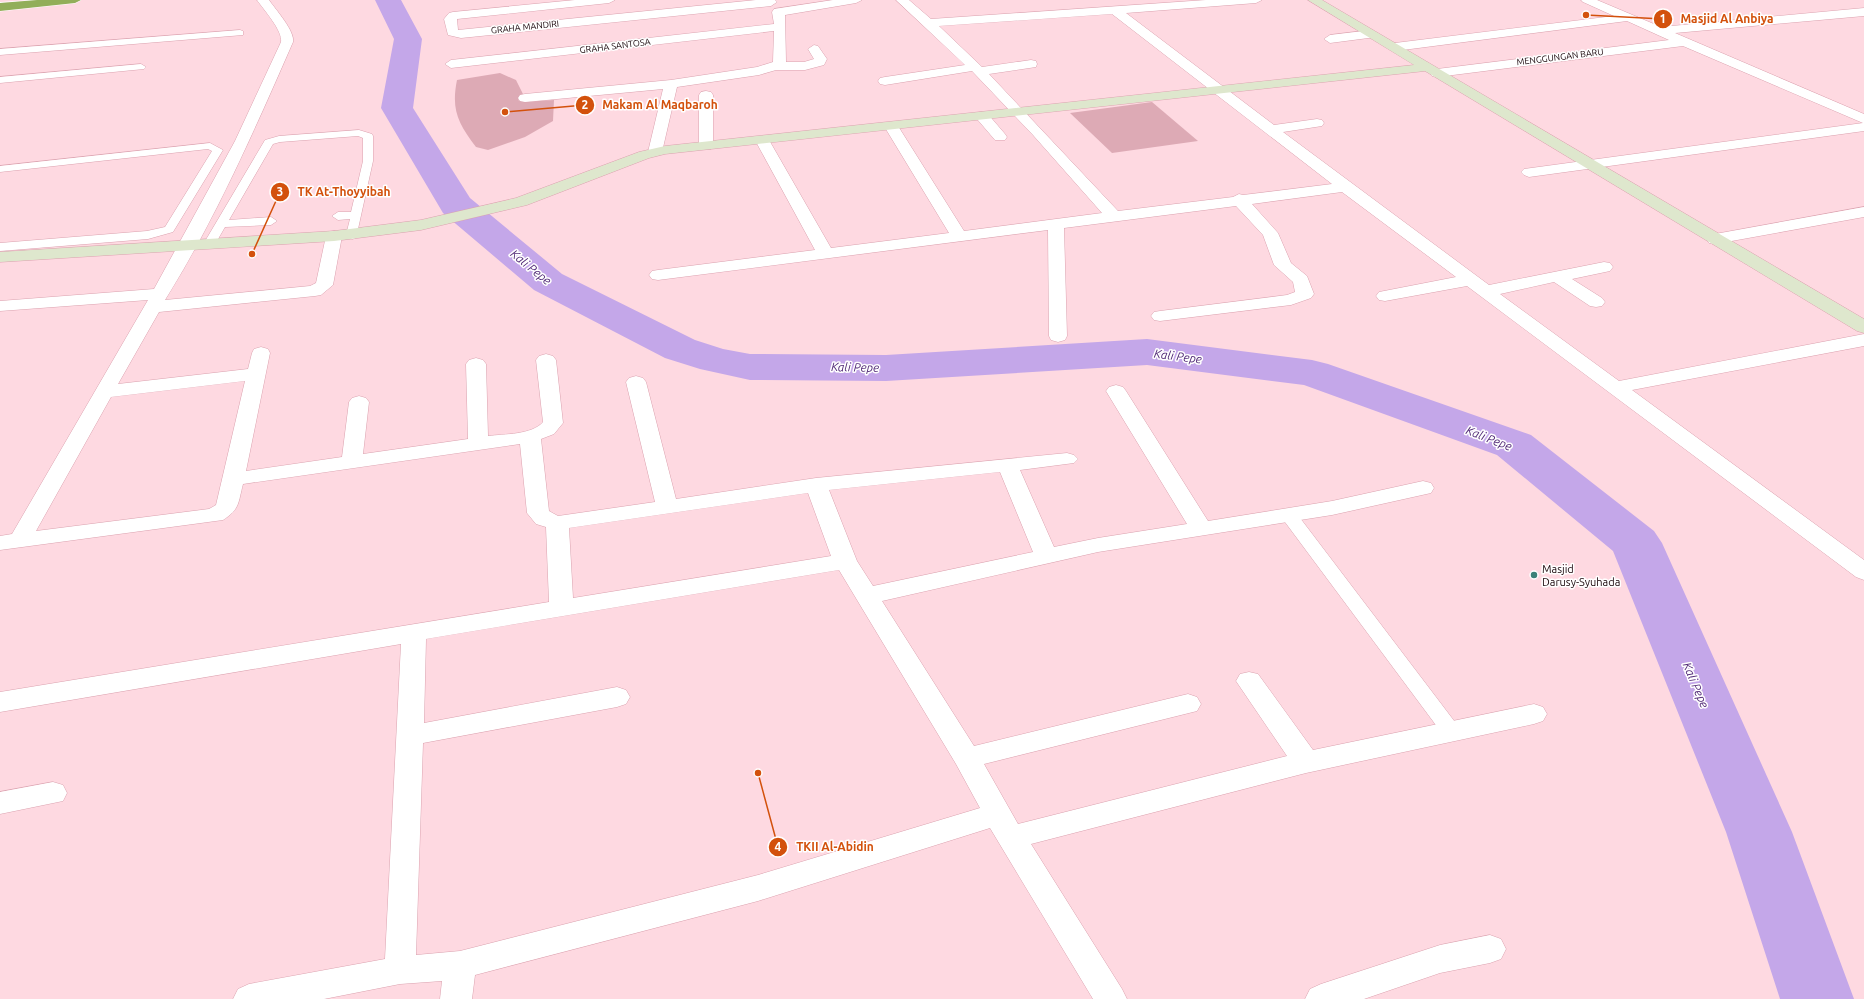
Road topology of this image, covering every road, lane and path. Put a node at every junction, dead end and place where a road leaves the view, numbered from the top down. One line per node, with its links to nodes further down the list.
1 (12, 0): 10 (highway)
2 (75, 0): 13 (highway)
3 (263, 0): 68 (street)
4 (609, 0): 12 (street, GRAHA MANDIRI)
5 (856, 0): 12 (street)
6 (902, 0): 18 (street)
7 (1256, 0): 14 (street)
8 (1314, 0): 22 (street)
9 (1587, 0): 17 (street)
10 (0, 1)
11 (1026, 4): 16 (street)
12 (773, 5): 19 (street)
13 (0, 7)
14 (1115, 10): 16 (street); 37 (street)
15 (1864, 12): 20 (street)
16 (1042, 15): 18 (street)
17 (1627, 18): 20 (street); 25 (street)
18 (930, 23): 32 (street)
19 (779, 27): 28 (street, GRAHA SANTOSA); 30 (street)
20 (1660, 31): 24 (street)
21 (240, 33): 27 (lane)
22 (1372, 34): 23 (street); 25 (street)
23 (1330, 39)
24 (1682, 42): 33 (street, MENGGUNGAN BARU); 42 (street)
25 (1395, 47): 33 (street)
26 (814, 49): 30 (street)
27 (0, 52)
28 (451, 64)
29 (1031, 64): 32 (street)
30 (777, 66): 36 (street)
31 (141, 67): 34 (lane)
32 (977, 69): 35 (street); 40 (street)
33 (1432, 70): 37 (street); 51 (street)
34 (0, 80)
35 (885, 81)
36 (671, 84): 39 (street); 50 (street)
37 (1220, 91): 40 (street); 46 (street)
38 (706, 95): 49 (street)
39 (525, 98)
40 (1020, 112): 41 (street); 59 (street)
41 (982, 116): 44 (street); 47 (street)
42 (1864, 119)
43 (1317, 123): 46 (street)
44 (891, 126): 48 (street); 65 (street)
45 (1864, 127): 51 (street)
46 (1271, 130): 54 (street)
47 (1000, 137)
48 (762, 140): 49 (street); 70 (street)
49 (706, 146): 50 (street)
50 (655, 152): 63 (street)
51 (1591, 164): 53 (street); 66 (street)
52 (0, 168): 69 (lane)
53 (1529, 172)
54 (1345, 187): 55 (street); 75 (street)
55 (1239, 199): 59 (street); 81 (street)
56 (1864, 212): 66 (street)
57 (356, 215): 58 (lane); 61 (lane); 63 (lane)
58 (338, 216)
59 (1114, 217): 62 (street)
60 (271, 221): 61 (lane)
61 (221, 224): 67 (lane)
62 (1056, 224): 65 (street); 83 (street)
63 (352, 235): 64 (street)
64 (334, 236): 67 (street); 78 (street)
65 (959, 236): 70 (street)
66 (1715, 239): 82 (street)
67 (210, 243): 68 (street)
68 (188, 245): 71 (street); 78 (street)
69 (0, 247)
70 (826, 254): 73 (street)
71 (0, 257)
72 (1604, 267): 74 (street)
73 (658, 276)
74 (1558, 276): 76 (street); 79 (street)
75 (1470, 280): 76 (street); 77 (street)
76 (1487, 291): 90 (street)
77 (1385, 296)
78 (157, 301): 80 (street); 92 (street)
79 (1596, 302)
80 (0, 306)
81 (1160, 316)
82 (1864, 327)
83 (1058, 336)
84 (1864, 340): 90 (street)
85 (261, 353): 88 (street)
86 (546, 360): 94 (street)
87 (476, 364): 95 (street)
88 (257, 374): 92 (street); 99 (street)
89 (636, 382): 102 (street)
90 (1616, 387): 109 (street)
91 (1116, 391): 105 (street)
92 (105, 392): 106 (street)
93 (359, 402): 97 (street)
94 (530, 436): 95 (street); 104 (street)
95 (478, 443): 97 (street)
96 (1067, 459): 98 (street)
97 (352, 460): 99 (street)
98 (1007, 465): 100 (street); 107 (street)
99 (234, 479): 106 (street)
100 (816, 485): 102 (street); 108 (street)
101 (1423, 488): 103 (street)
102 (667, 507): 104 (street)
103 (1288, 514): 105 (street); 118 (lane)
104 (557, 523): 111 (street)
105 (1201, 528): 107 (street)
106 (10, 541)
107 (1046, 556): 110 (street)
108 (845, 561): 110 (street); 111 (street)
109 (1864, 572)
110 (866, 596): 120 (street)
111 (561, 609): 112 (street)
112 (414, 634): 115 (street); 119 (street)
113 (1249, 681): 121 (street)
114 (617, 697): 119 (street)
115 (0, 702)
116 (1188, 704): 120 (street)
117 (1534, 714): 118 (street)
118 (1451, 731): 121 (street)
119 (409, 736): 127 (street)
120 (967, 758): 124 (street)
121 (1306, 762): 124 (street)
122 (53, 794): 123 (street)
123 (0, 803)
124 (1004, 825): 126 (street); 130 (street)
125 (1490, 949): 131 (street)
126 (460, 965): 127 (street); 129 (street)
127 (400, 970): 128 (street)
128 (249, 999)
129 (456, 999)
130 (1110, 999)
131 (1321, 999)

